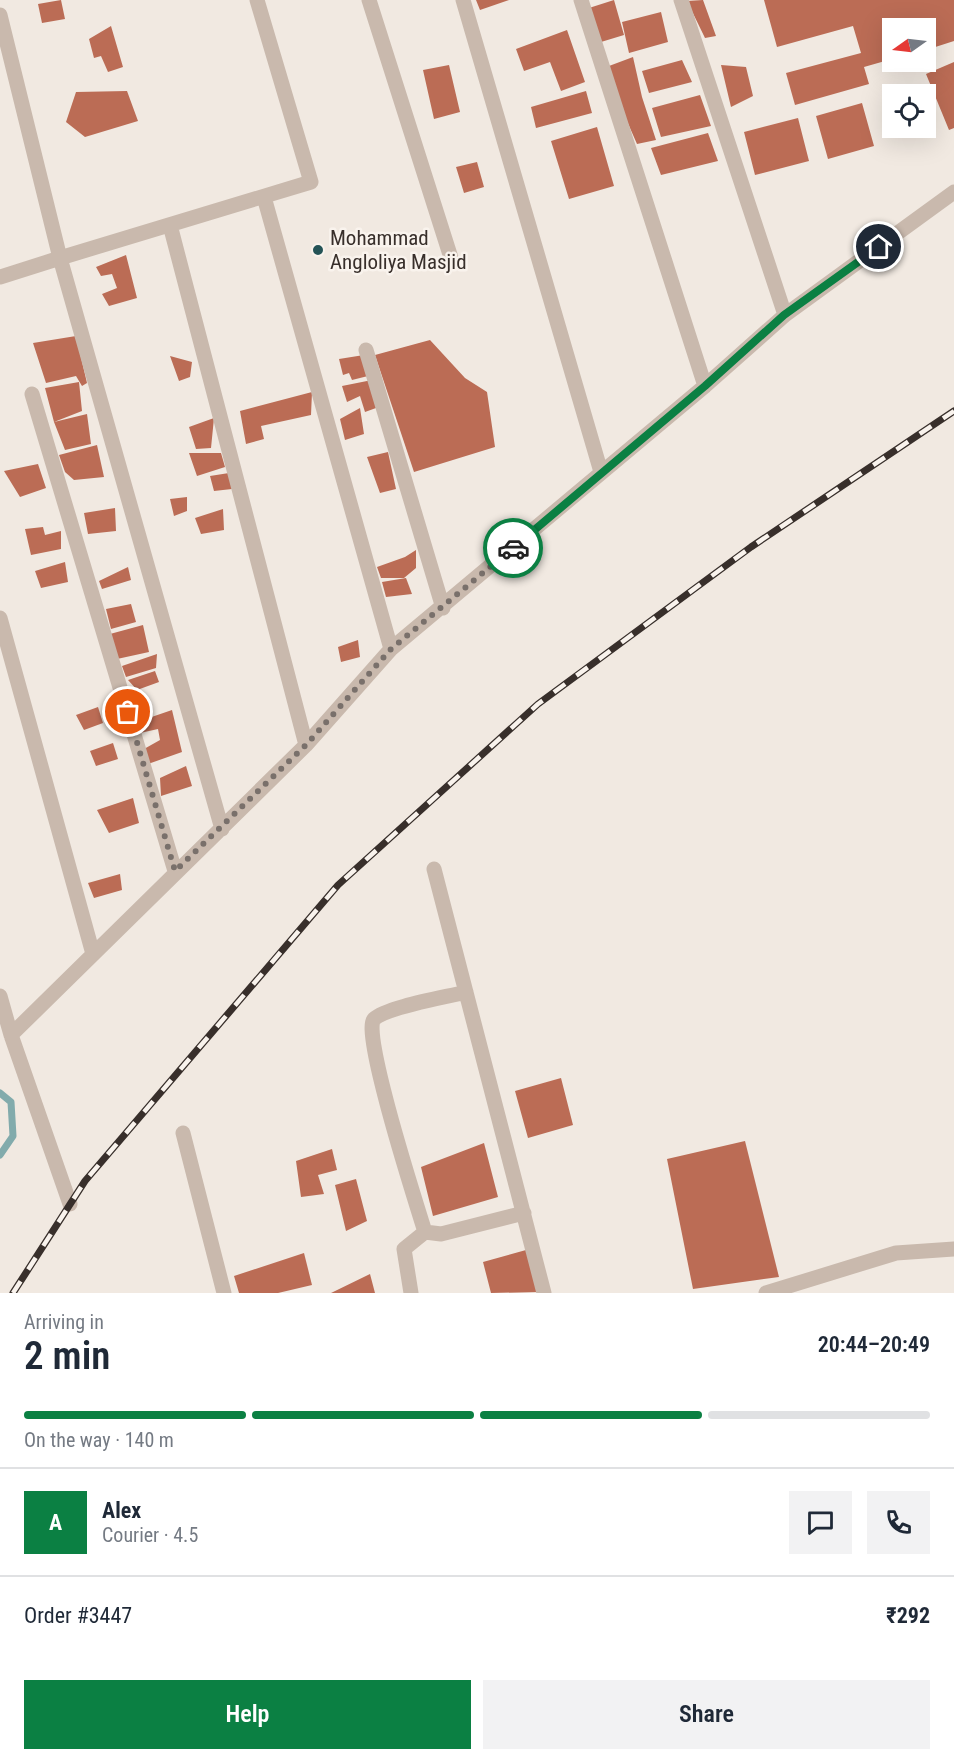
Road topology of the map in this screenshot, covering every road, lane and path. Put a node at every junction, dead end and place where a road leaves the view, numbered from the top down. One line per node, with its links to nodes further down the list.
1 (257, 0): 8 (street)
2 (369, 0): 11 (street)
3 (463, 0): 17 (street)
4 (581, 0): 15 (street)
5 (681, 0): 13 (street)
6 (0, 15): 10 (street)
7 (954, 192): 13 (street)
8 (264, 197): 9 (street); 20 (street)
9 (170, 225): 10 (street); 21 (street)
10 (60, 258): 12 (street); 22 (street)
11 (452, 261)
12 (0, 277)
13 (784, 315): 15 (street)
14 (366, 350): 18 (street)
15 (705, 386): 17 (street)
16 (33, 394): 24 (street)
17 (601, 472): 18 (street)
18 (443, 608): 20 (street)
19 (0, 618): 25 (street)
20 (391, 649): 21 (street)
21 (306, 745): 22 (street)
22 (222, 829): 24 (street)
23 (434, 869): 26 (street)
24 (175, 871): 25 (street)
25 (93, 954): 28 (street)
26 (466, 992): 31 (street); 32 (street)
27 (0, 996): 28 (street)
28 (10, 1035): 30 (street)
29 (183, 1133): 34 (street)
30 (70, 1204)
31 (524, 1213): 32 (street); 36 (street)
32 (425, 1232): 35 (street)
33 (954, 1249): 37 (street)
34 (224, 1293)
35 (411, 1293)
36 (544, 1293)
37 (766, 1293)

